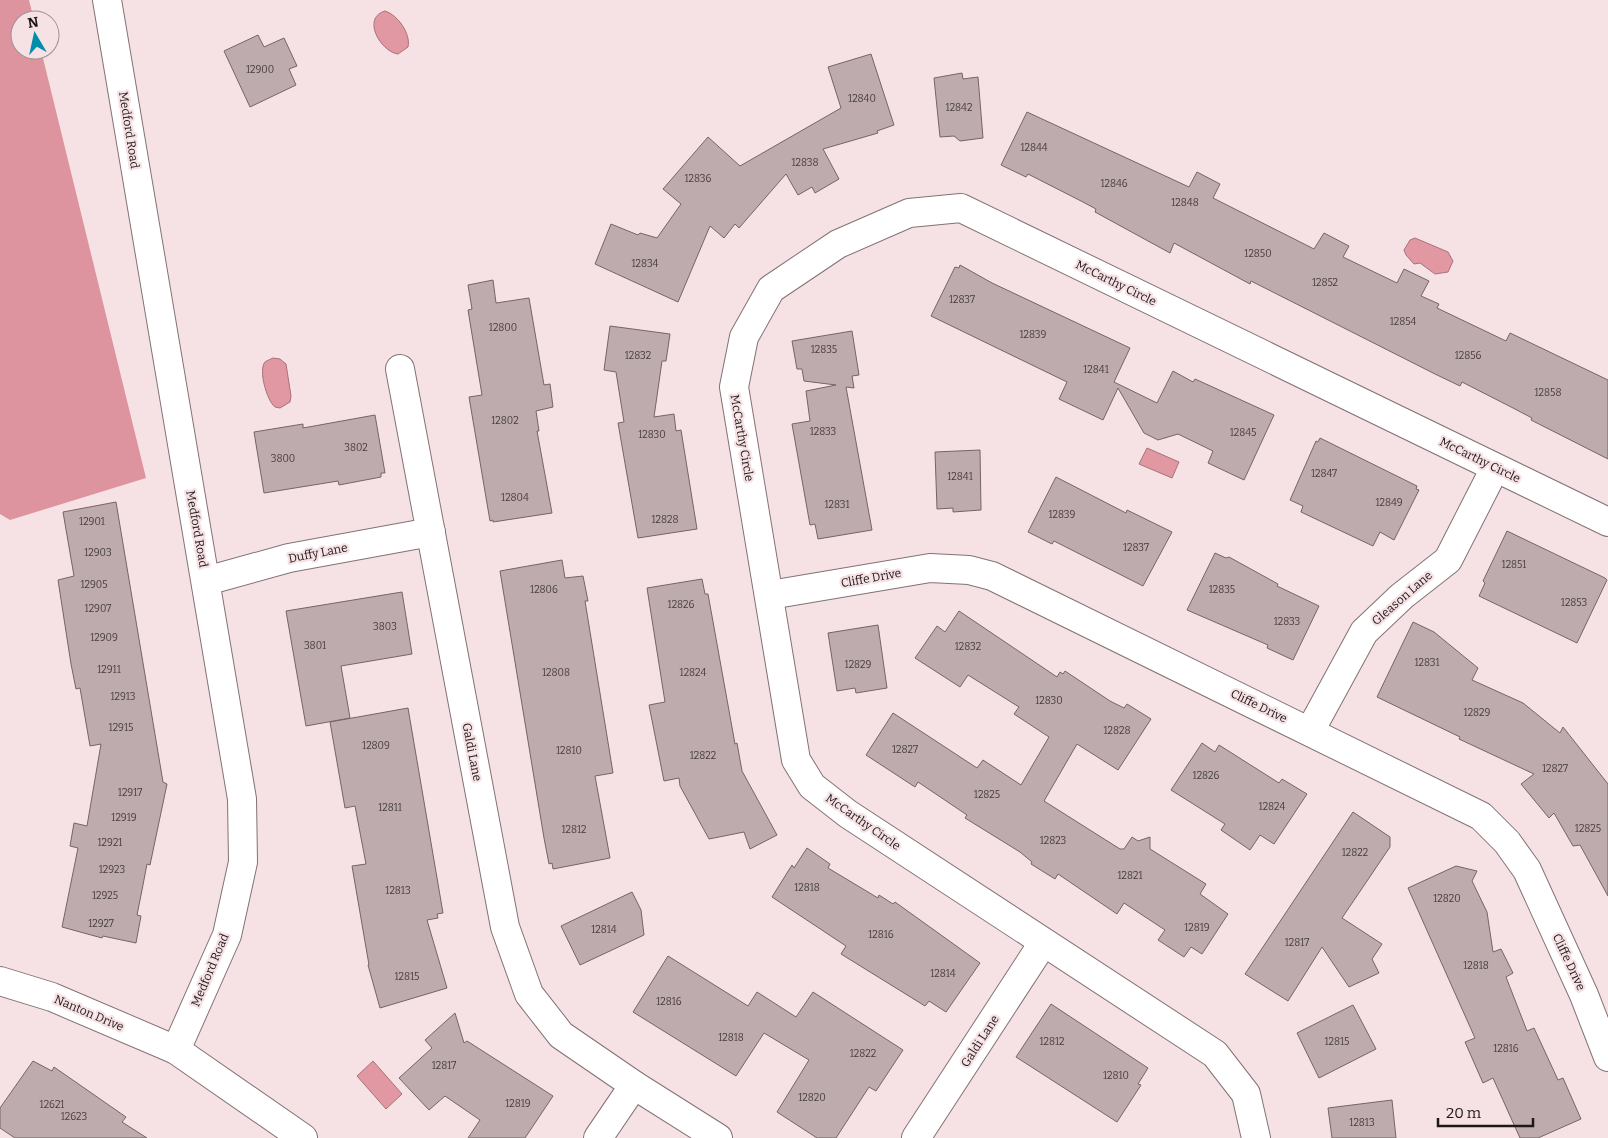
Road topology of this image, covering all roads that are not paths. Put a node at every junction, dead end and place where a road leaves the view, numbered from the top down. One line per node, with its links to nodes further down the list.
1 (107, 0): 6 (street, Medford Road)
2 (400, 369): 5 (street, Galdi Lane)
3 (1495, 468): 4 (street, McCarthy Circle); 7 (street, McCarthy Circle); 8 (street, Gleason Lane)
4 (1608, 522)
5 (431, 532): 6 (street, Duffy Lane); 13 (street, Galdi Lane)
6 (206, 581): 11 (street, Medford Road)
7 (770, 595): 8 (street, Cliffe Drive); 9 (street, McCarthy Circle)
8 (1310, 731): 12 (street, Cliffe Drive)
9 (1043, 943): 17 (street, Galdi Lane); 18 (street, McCarthy Circle)
10 (0, 981): 11 (street, Nanton Drive)
11 (176, 1050): 14 (street, Nanton Drive)
12 (1608, 1057)
13 (634, 1085): 15 (street); 16 (street, Galdi Lane)
14 (304, 1138)
15 (598, 1138)
16 (718, 1138)
17 (916, 1138)
18 (1256, 1138)

